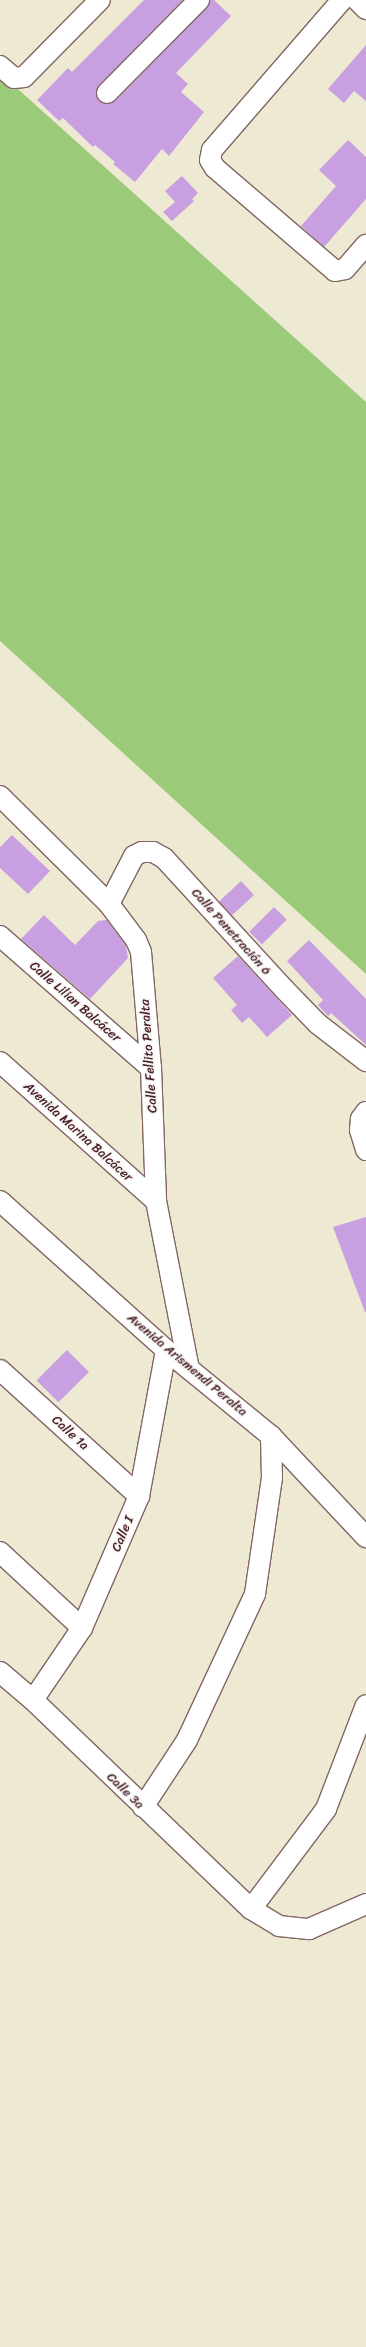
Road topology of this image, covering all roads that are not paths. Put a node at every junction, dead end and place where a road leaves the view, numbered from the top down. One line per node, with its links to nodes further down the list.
1 (100, 0): 6 (street)
2 (199, 0): 7 (street)
3 (342, 0): 8 (street)
4 (357, 0): 5 (street)
5 (366, 9)
6 (0, 66)
7 (107, 93)
8 (366, 245)
9 (0, 796): 10 (street, Calle Fellito Peralta)
10 (108, 904): 12 (street, Calle Penetración 6); 14 (street, Calle Fellito Peralta)
11 (0, 936): 14 (street, Calle Lilian Balcácer)
12 (366, 1061)
13 (0, 1062): 18 (street, Avenida Marina Balcácer)
14 (151, 1068): 18 (street, Calle Fellito Peralta)
15 (366, 1112): 16 (street)
16 (366, 1150)
17 (0, 1201): 19 (street, Avenida Arismendi Peralta)
18 (156, 1201): 20 (street, Calle Fellito Peralta)
19 (166, 1350): 20 (street, Avenida Arismendi Peralta); 23 (street, Calle I)
20 (189, 1369): 22 (street, Avenida Arismendi Peralta)
21 (0, 1370): 23 (street, Calle 1a)
22 (271, 1436): 24 (street, Avenida Arismendi Peralta); 30 (street)
23 (139, 1496): 26 (street, Calle I)
24 (366, 1536)
25 (0, 1552): 26 (street)
26 (82, 1628): 28 (street, Calle I)
27 (0, 1672): 28 (street, Calle 3a)
28 (33, 1700): 30 (street, Calle 3a)
29 (366, 1705): 32 (street)
30 (142, 1808): 32 (street, Calle 3a)
31 (366, 1904): 32 (street, Calle 3a)
32 (251, 1909)

